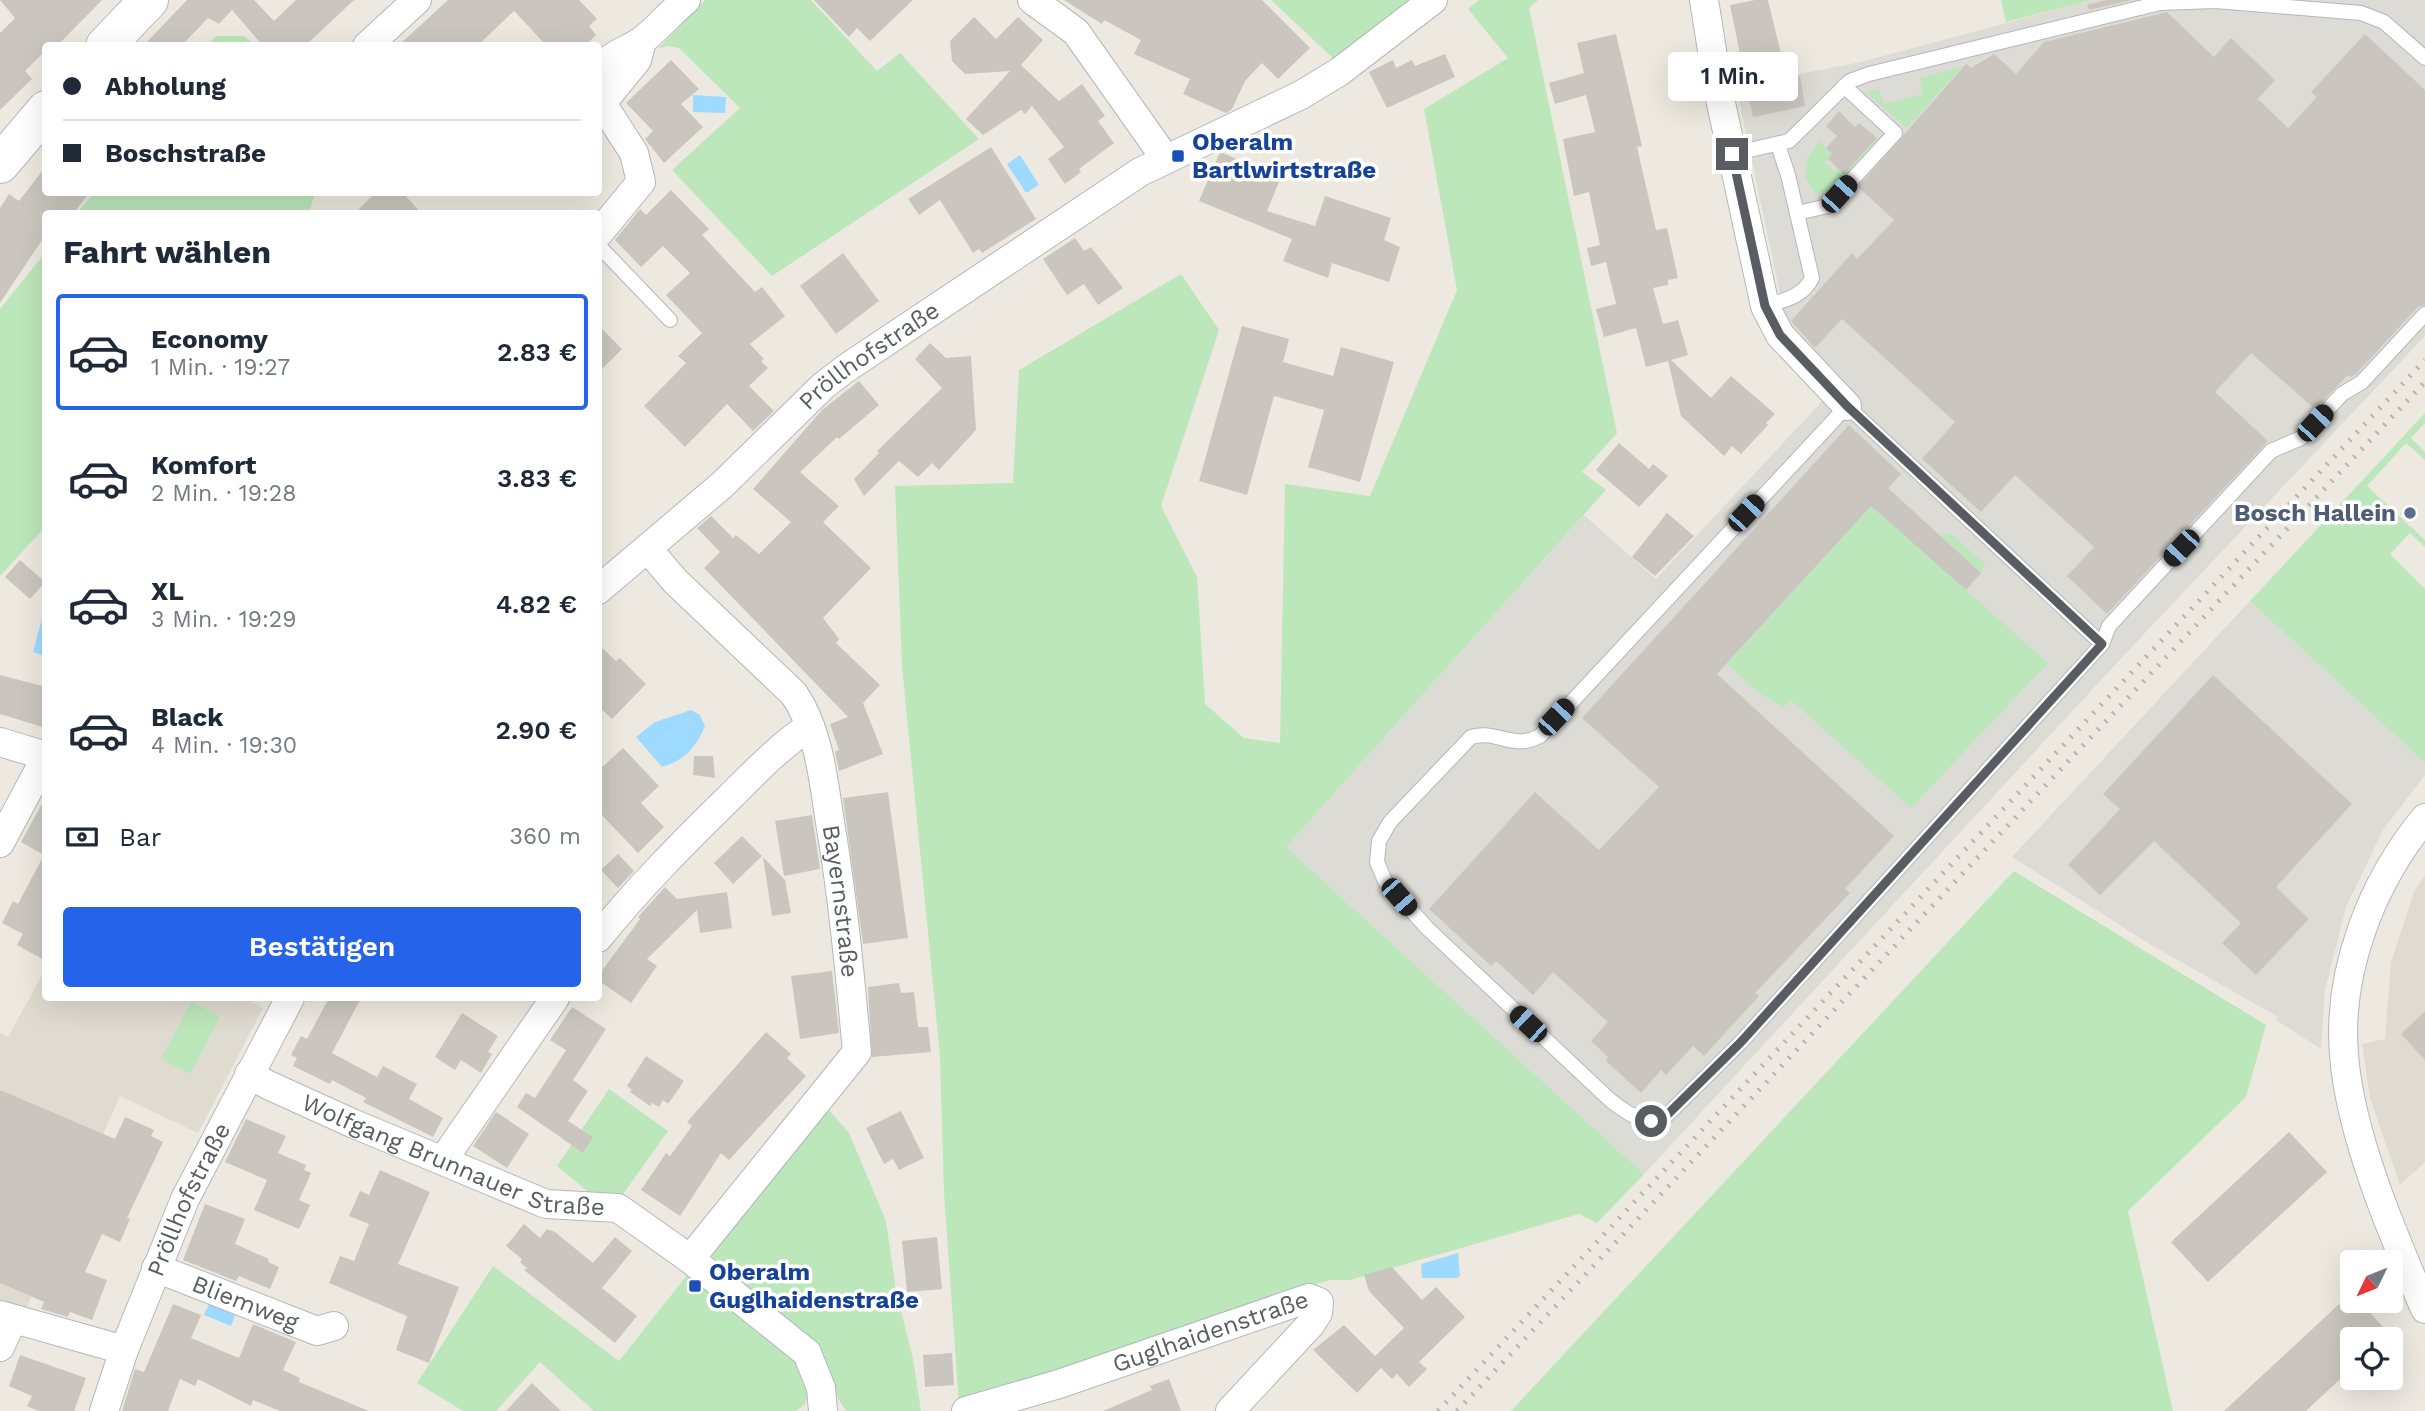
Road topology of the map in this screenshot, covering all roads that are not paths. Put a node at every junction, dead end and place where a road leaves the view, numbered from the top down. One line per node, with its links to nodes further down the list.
1 (149, 0): 7 (main road)
2 (417, 0): 8 (street)
3 (1032, 0): 16 (street)
4 (1433, 0): 16 (street, Pröllhofstraße)
5 (1703, 0): 15 (street)
6 (667, 6): 11 (street)
7 (109, 42)
8 (371, 42)
9 (2425, 58): 10 (lane)
10 (1844, 86): 14 (lane); 18 (lane)
11 (602, 91)
12 (602, 97): 19 (street)
13 (42, 115): 17 (main road)
14 (1778, 145): 15 (lane); 18 (lane)
15 (1732, 154): 21 (street)
16 (1165, 158): 25 (street, Pröllhofstraße)
17 (0, 164)
18 (1797, 213): 21 (lane)
19 (602, 230)
20 (602, 249): 23 (lane)
21 (1765, 306): 24 (street)
22 (2425, 314): 27 (lane)
23 (670, 320)
24 (1847, 406): 27 (lane); 27 (lane)
25 (648, 549): 26 (street, Pröllhofstraße); 28 (street, Bayernstraße)
26 (602, 587)
27 (2102, 644)
28 (810, 726): 34 (street); 39 (street, Bayernstraße)
29 (0, 742): 30 (street)
30 (42, 756)
31 (42, 764): 33 (street)
32 (2425, 818): 41 (street)
33 (0, 843)
34 (602, 933)
35 (288, 1001): 37 (street, Pröllhofstraße)
36 (553, 1001): 38 (street)
37 (249, 1073): 38 (street, Wolfgang Brunnauer Straße); 40 (street, Pröllhofstraße)
38 (443, 1160): 39 (street, Wolfgang Brunnauer Straße)
39 (690, 1259): 47 (street, Wolfgang Brunnauer Straße)
40 (156, 1268): 43 (street, Bliemweg); 45 (street, Pröllhofstraße)
41 (2425, 1309)
42 (7, 1317): 44 (street); 45 (street)
43 (334, 1326)
44 (0, 1347)
45 (124, 1350): 46 (street, Pröllhofstraße)
46 (104, 1411)
47 (823, 1411)
48 (966, 1411): 49 (street, Guglhaidenstraße)
49 (1230, 1411)

